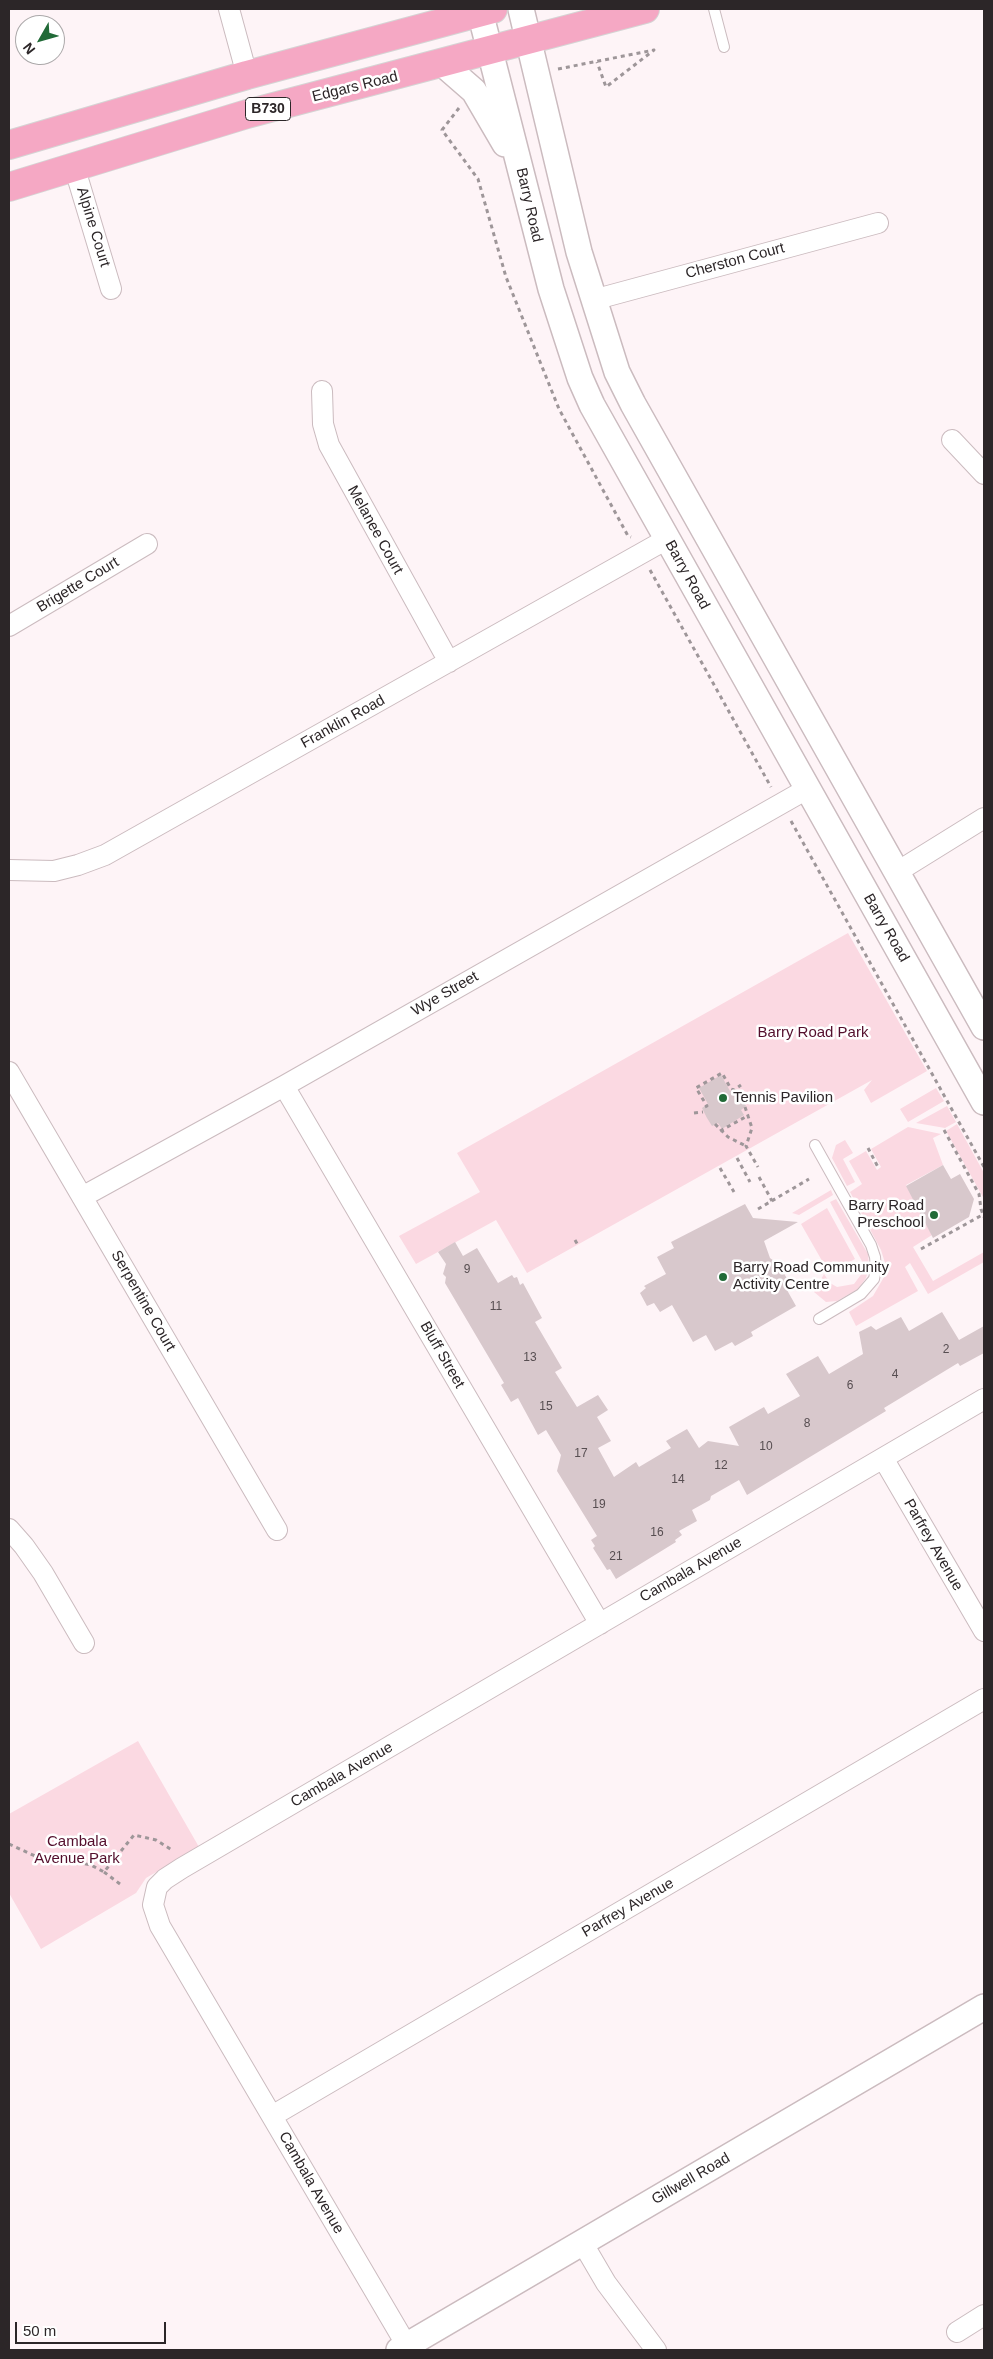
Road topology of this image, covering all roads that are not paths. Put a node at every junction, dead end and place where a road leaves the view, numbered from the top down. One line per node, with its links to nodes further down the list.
1 (230, 9): 10 (street)
2 (521, 9): 6 (street)
3 (645, 9): 6 (main road, Edgars Road / B730)
4 (714, 9): 7 (lane)
5 (486, 10): 8 (street, Barry Road); 10 (main road, B730)
6 (529, 39): 8 (main road, Edgars Road / B730); 17 (street)
7 (724, 48)
8 (490, 51): 9 (main road, Edgars Road / B730); 13 (street, Barry Road)
9 (443, 64): 12 (main road, Edgars Road / B730); 13 (street)
10 (247, 75): 11 (main road, B730)
11 (9, 146)
12 (74, 166): 14 (main road, Edgars Road / B730); 16 (street, Alpine Court)
13 (521, 169): 22 (street, Barry Road)
14 (9, 187)
15 (878, 223): 17 (street, Cherston Court)
16 (112, 289)
17 (593, 300): 21 (street)
18 (322, 391): 25 (street, Melanee Court)
19 (952, 440): 20 (street)
20 (984, 474)
21 (699, 520): 22 (street); 29 (street)
22 (667, 539): 25 (street, Franklin Road); 26 (street, Barry Road)
23 (147, 544): 24 (street, Brigette Court)
24 (9, 626)
25 (449, 662): 28 (street, Franklin Road)
26 (807, 789): 32 (street, Wye Street); 33 (street, Barry Road)
27 (984, 818): 29 (street)
28 (9, 870)
29 (897, 872): 30 (street)
30 (984, 1027)
31 (9, 1072): 35 (street, Serpentine Court)
32 (284, 1086): 35 (street, Wye Street); 41 (street, Bluff Street)
33 (984, 1102)
34 (815, 1145): 36 (lane)
35 (82, 1197): 40 (street, Serpentine Court)
36 (819, 1320)
37 (984, 1399): 38 (street, Cambala Avenue)
38 (883, 1458): 41 (street, Cambala Avenue); 42 (street, Parfrey Avenue)
39 (9, 1529): 43 (street)
40 (278, 1530)
41 (600, 1624): 46 (street, Cambala Avenue)
42 (984, 1631)
43 (84, 1643)
44 (984, 1699): 46 (street, Parfrey Avenue)
45 (984, 2008): 47 (street, Gillwell Road)
46 (272, 2116): 50 (street, Cambala Avenue)
47 (582, 2242): 50 (street, Gillwell Road); 51 (street)
48 (984, 2316): 49 (street)
49 (957, 2332)
50 (403, 2348)
51 (656, 2350)

